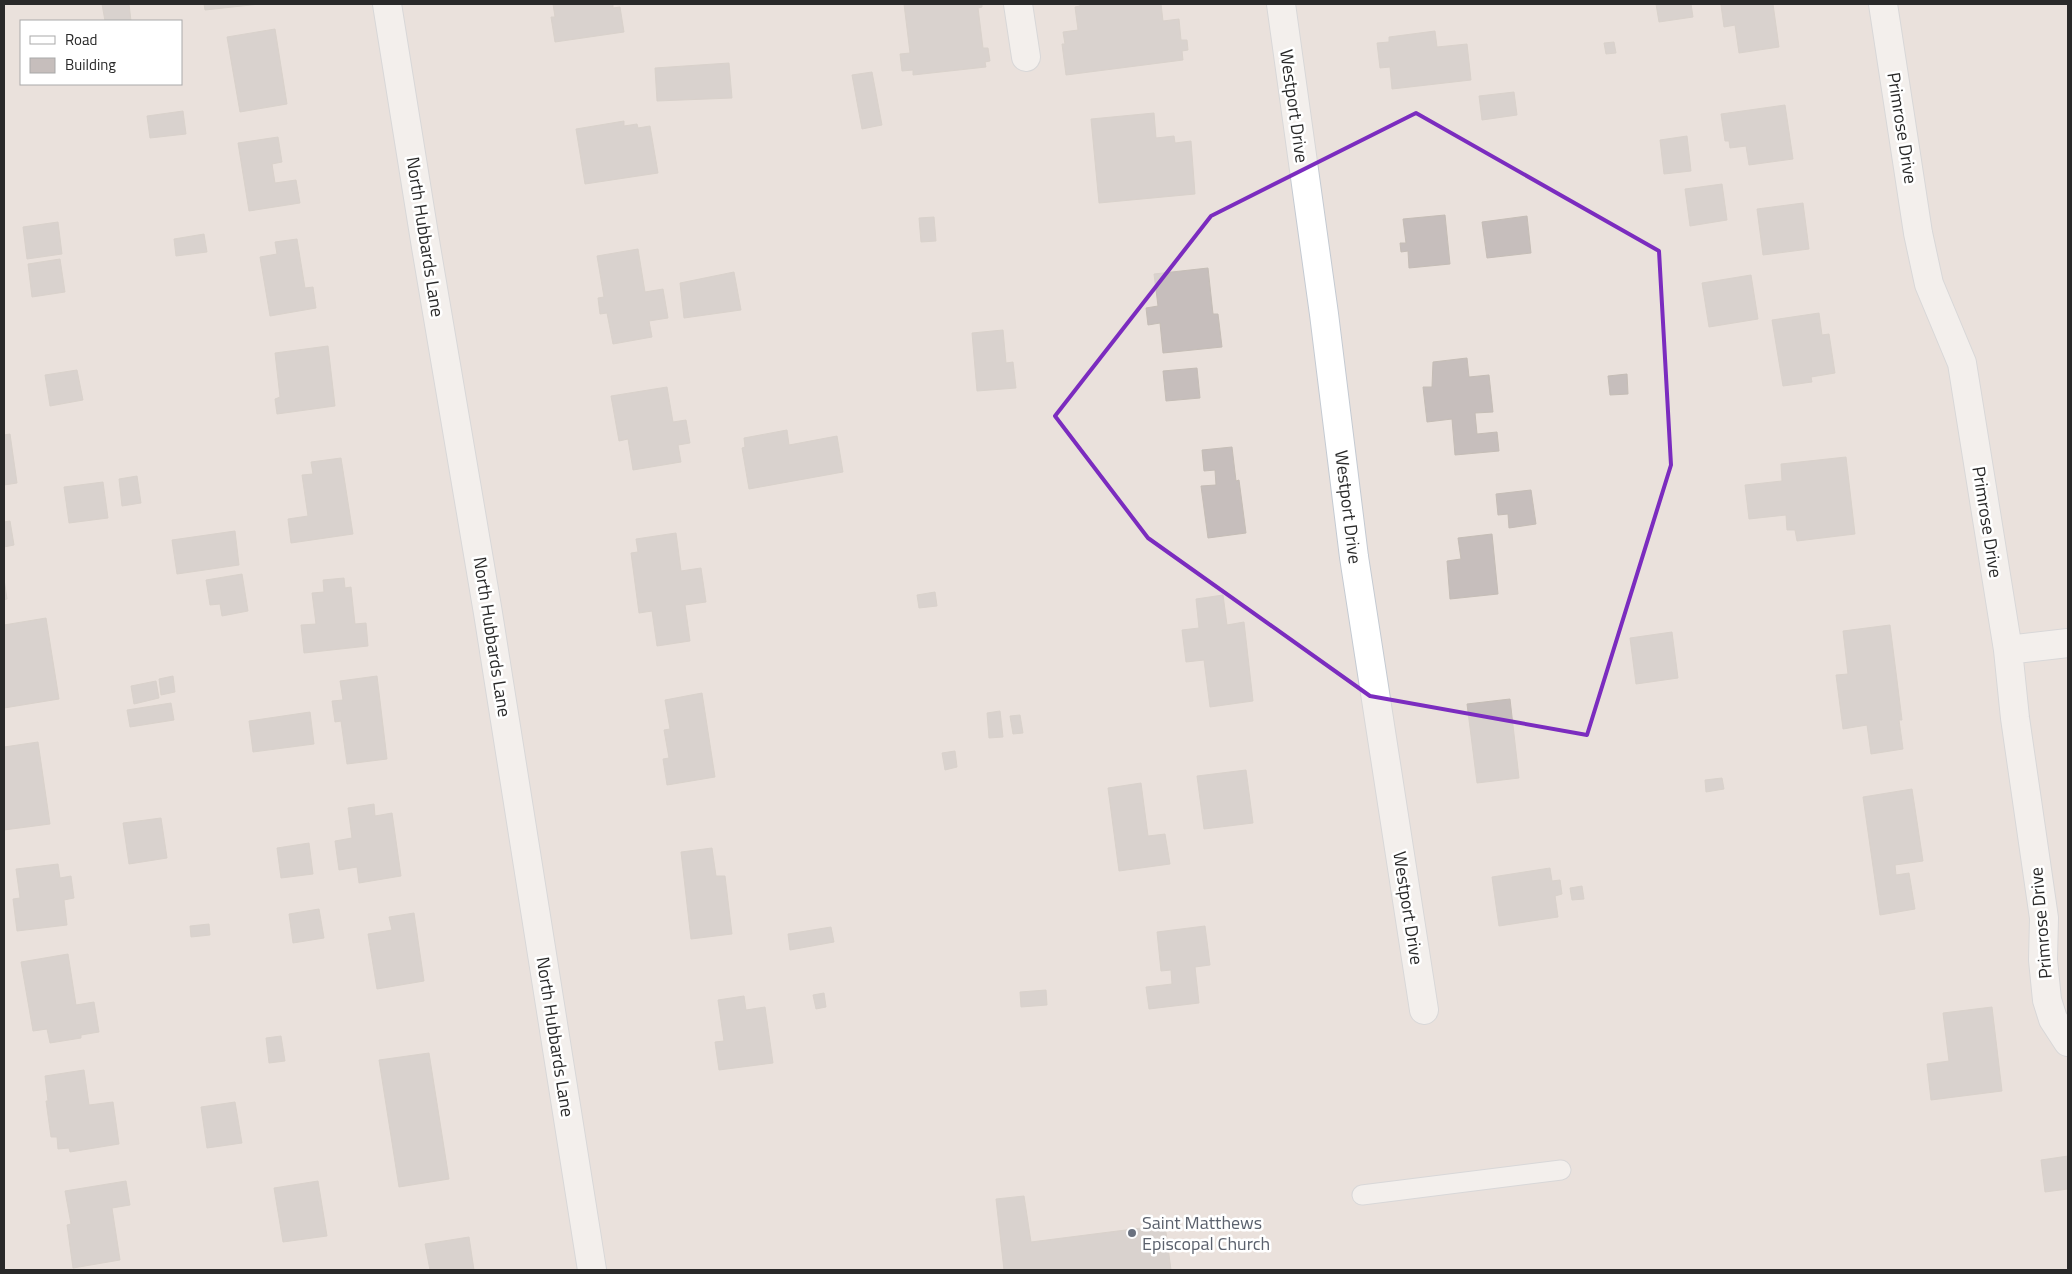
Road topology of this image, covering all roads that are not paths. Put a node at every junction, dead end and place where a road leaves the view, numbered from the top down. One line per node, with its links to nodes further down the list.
1 (387, 4): 12 (street, North Hubbards Lane)
2 (1018, 4): 5 (street)
3 (1281, 4): 8 (street, Westport Drive)
4 (1883, 4): 7 (street, Primrose Drive)
5 (1026, 57)
6 (2068, 643): 7 (street)
7 (2008, 650): 9 (street, Primrose Drive)
8 (1424, 1010)
9 (2068, 1042)
10 (1561, 1170): 11 (lane)
11 (1362, 1195)
12 (592, 1270)

